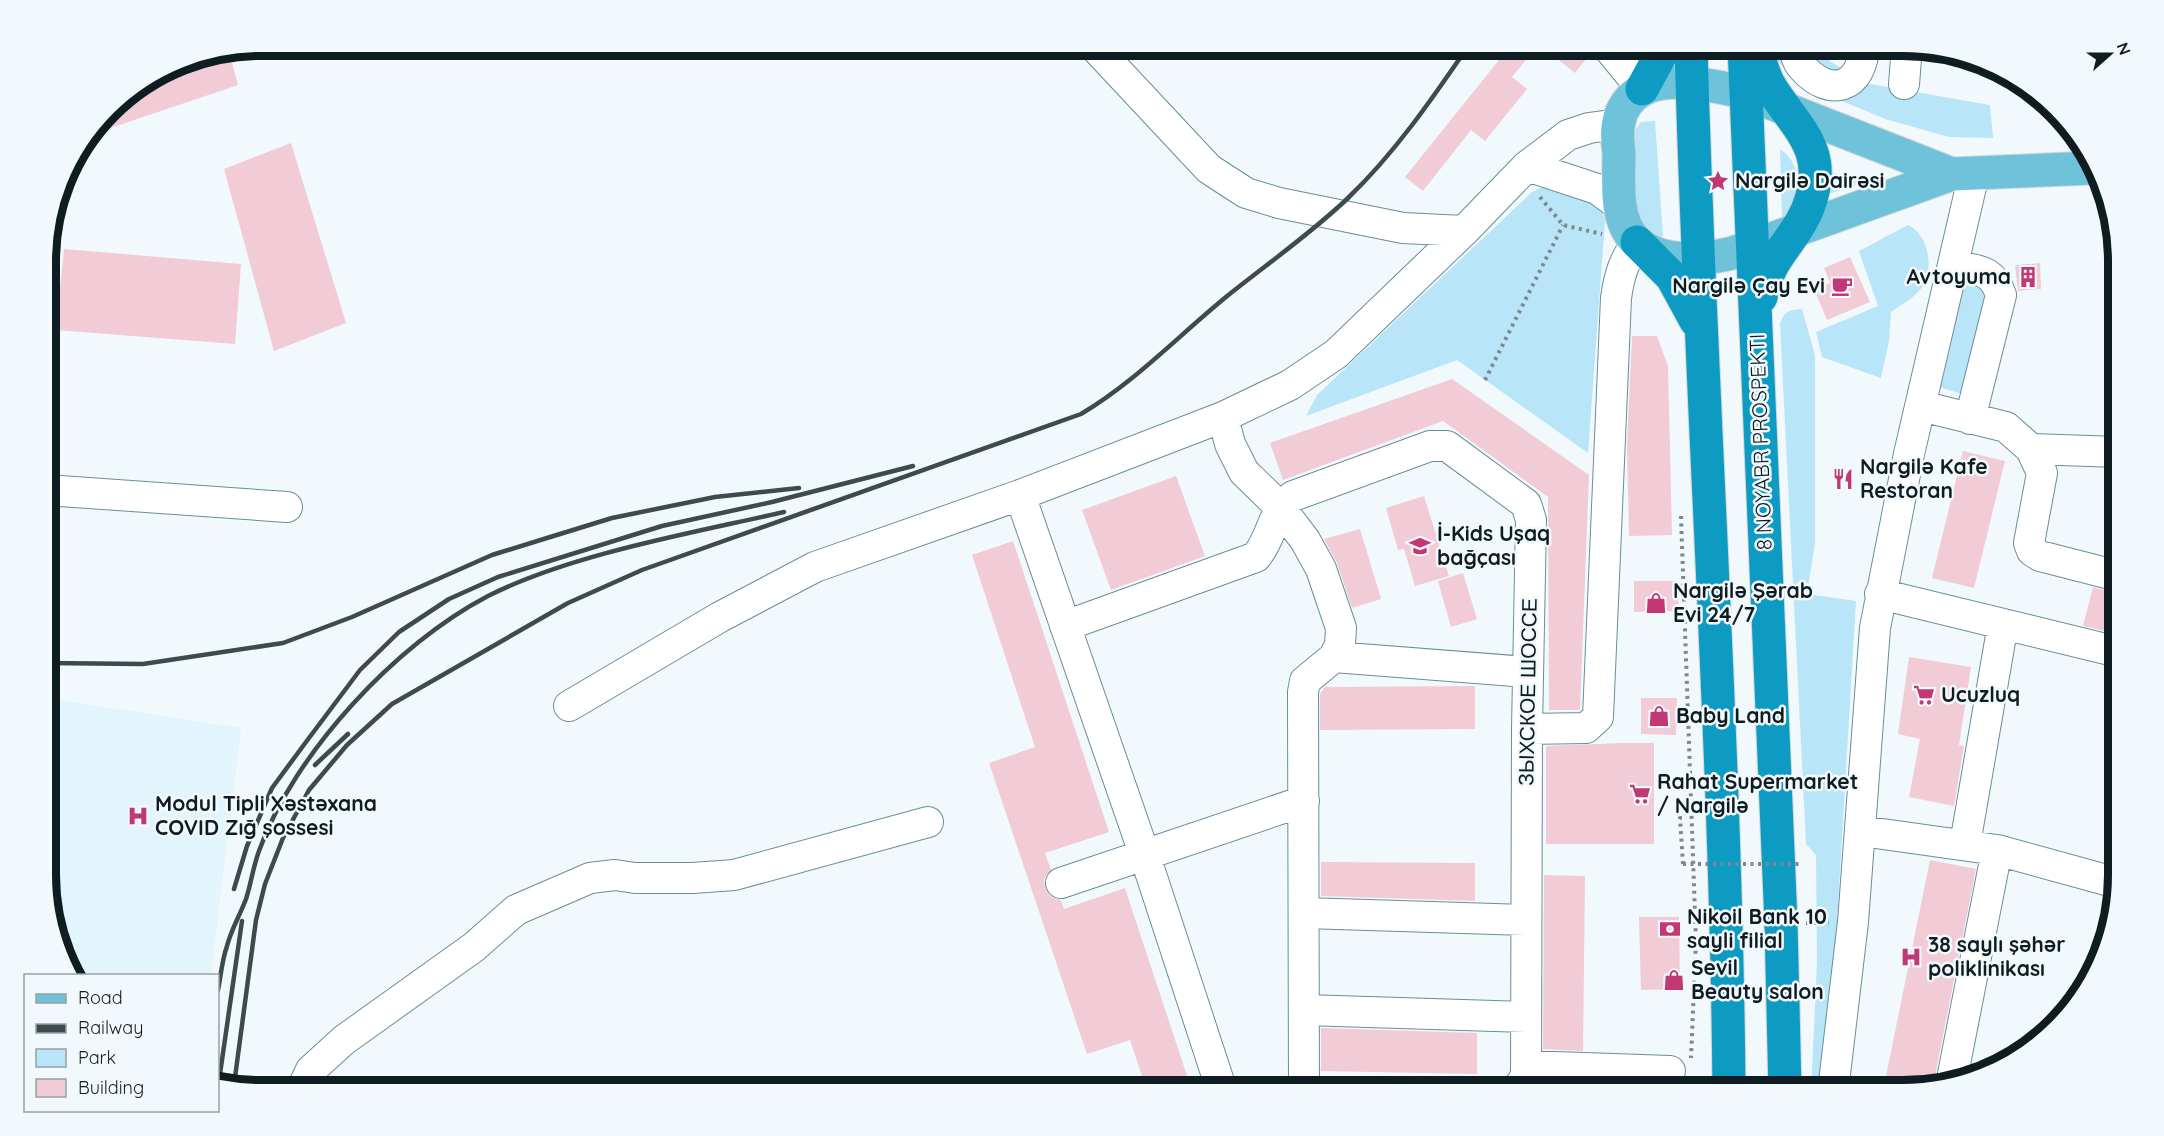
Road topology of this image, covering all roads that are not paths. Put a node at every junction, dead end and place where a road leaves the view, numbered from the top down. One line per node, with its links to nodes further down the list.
1 (1103, 56): 20 (lane)
2 (1615, 56): 12 (lane)
3 (1660, 56): 12 (highway)
4 (1691, 56): 10 (highway)
5 (1743, 56): 13 (highway, 8 NOYABR PROSPEKTI)
6 (1759, 56): 14 (highway)
7 (1797, 56): 8 (lane)
8 (1863, 56)
9 (1906, 56): 11 (lane)
10 (1692, 84): 12 (main road); 13 (main road); 24 (highway)
11 (1904, 84)
12 (1642, 89): 15 (main road)
13 (1745, 93): 14 (main road); 23 (highway, 8 NOYABR PROSPEKTI)
14 (1790, 111): 18 (main road); 21 (highway)
15 (1618, 124): 17 (lane); 19 (main road)
16 (2086, 168): 18 (main road)
17 (1524, 169): 19 (lane); 20 (lane)
18 (1963, 174): 21 (main road); 25 (lane)
19 (1620, 206): 22 (main road)
20 (1464, 231): 29 (lane)
21 (1795, 231): 23 (main road); 26 (highway)
22 (1637, 242): 24 (main road); 27 (highway); 45 (lane)
23 (1753, 247): 24 (main road); 26 (highway, 8 NOYABR PROSPEKTI)
24 (1697, 259): 27 (highway)
25 (1953, 266): 28 (lane); 30 (lane)
26 (1756, 319): 64 (highway, 8 NOYABR PROSPEKTI)
27 (1699, 328): 63 (highway)
28 (1921, 406): 30 (lane); 38 (lane)
29 (1223, 417): 34 (lane); 35 (lane)
30 (1970, 419): 31 (lane)
31 (2031, 449): 32 (lane); 37 (lane)
32 (2108, 452)
33 (56, 491): 36 (lane)
34 (1020, 495): 40 (lane); 44 (lane)
35 (1279, 506): 40 (lane); 42 (lane); 43 (lane, ЗЫХСКОЕ ШОССЕ)
36 (287, 507)
37 (2108, 573)
38 (1880, 594): 39 (lane); 48 (lane)
39 (2003, 624): 41 (lane); 49 (lane)
40 (1065, 626): 51 (lane)
41 (2108, 650)
42 (1334, 657): 43 (lane); 46 (lane)
43 (1527, 672): 45 (lane, ЗЫХСКОЕ ШОССЕ)
44 (569, 706)
45 (1527, 729): 55 (lane, ЗЫХСКОЕ ШОССЕ)
46 (1304, 801): 51 (lane); 54 (lane)
47 (928, 822): 66 (lane)
48 (1861, 831): 49 (lane); 65 (lane)
49 (1965, 844): 50 (lane)
50 (1998, 850): 52 (lane); 59 (lane)
51 (1145, 856): 53 (lane); 61 (lane)
52 (2108, 880)
53 (1061, 883)
54 (1305, 913): 55 (lane); 56 (lane)
55 (1526, 920): 57 (lane, ЗЫХСКОЕ ШОССЕ)
56 (1305, 1010): 57 (lane); 62 (lane)
57 (1526, 1017): 60 (lane, ЗЫХСКОЕ ШОССЕ)
58 (1680, 1069): 60 (lane)
59 (1953, 1074)
60 (1520, 1078)
61 (1219, 1080)
62 (1304, 1080)
63 (1729, 1080)
64 (1785, 1080)
65 (1834, 1080)
66 (306, 1081)

